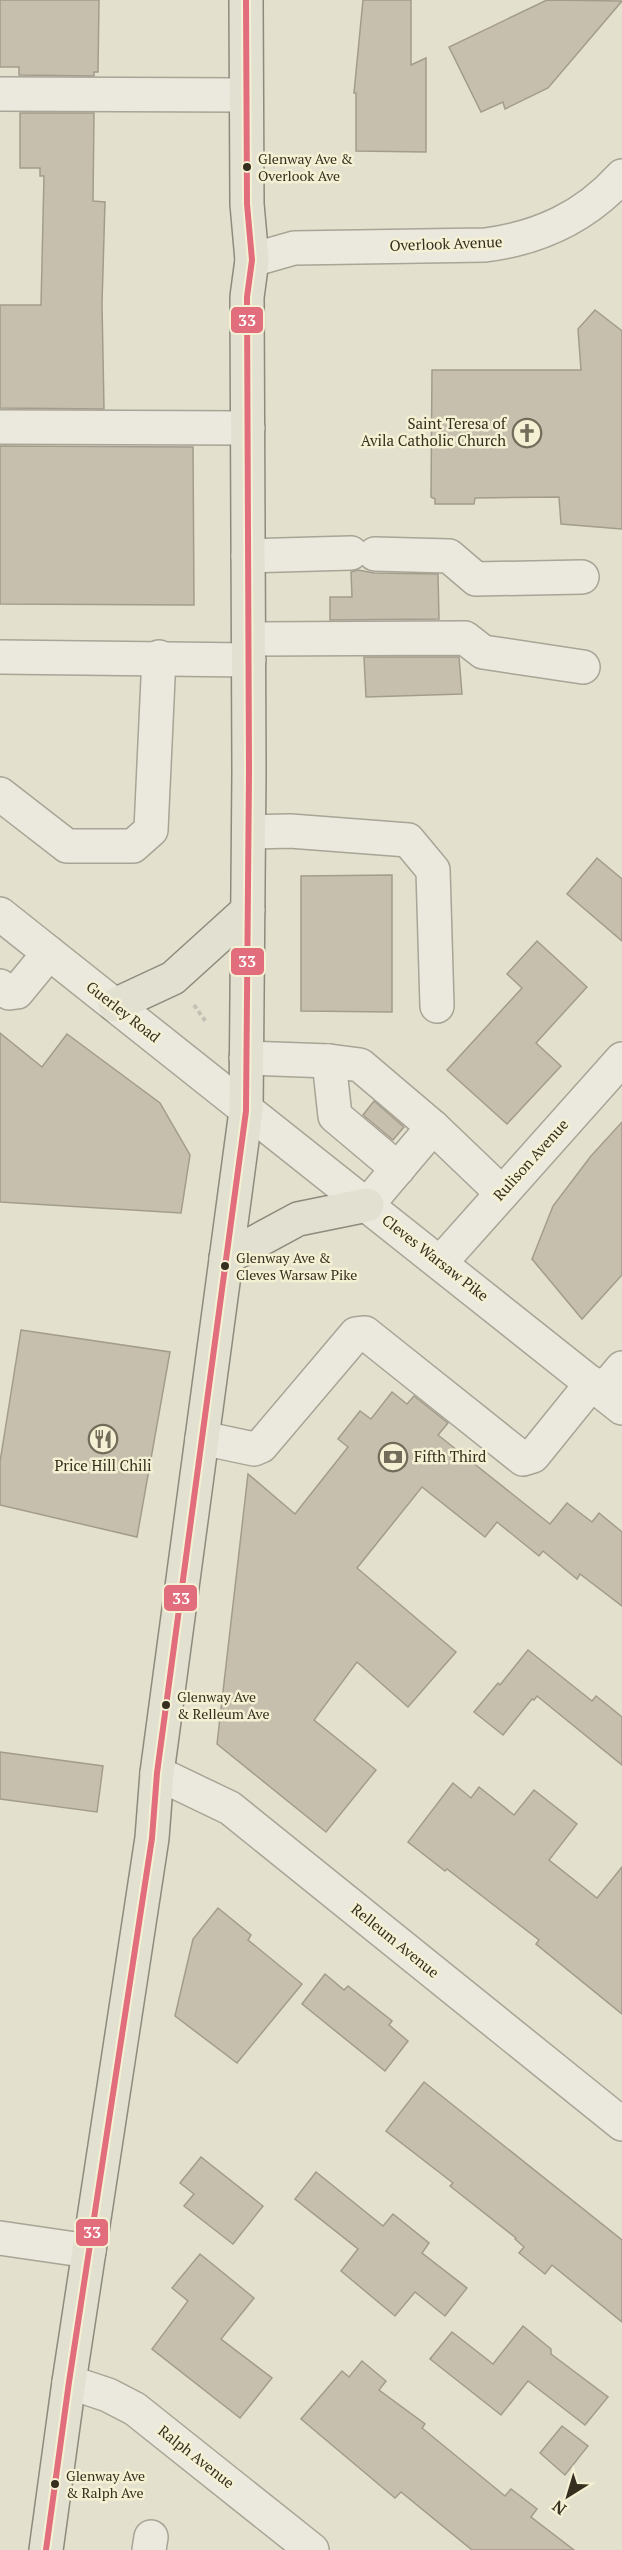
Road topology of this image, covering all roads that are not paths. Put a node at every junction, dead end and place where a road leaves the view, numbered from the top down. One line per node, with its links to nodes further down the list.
1 (246, 0): 3 (main road)
2 (0, 94): 3 (street)
3 (246, 95): 5 (main road)
4 (622, 176): 5 (street, Overlook Avenue)
5 (252, 260): 7 (main road)
6 (0, 427): 7 (street)
7 (248, 428): 8 (main road)
8 (248, 556): 9 (street); 10 (main road)
9 (582, 577)
10 (249, 650): 12 (street); 13 (street); 15 (main road)
11 (0, 657): 12 (street)
12 (159, 657): 14 (street)
13 (583, 667)
14 (0, 794)
15 (249, 832): 16 (main road); 21 (street)
16 (248, 910): 20 (main road); 22 (main road)
17 (0, 914): 18 (street, Guerley Road)
18 (49, 952): 19 (street); 20 (street, Guerley Road)
19 (0, 986)
20 (115, 1005): 25 (street, Guerley Road)
21 (437, 1006)
22 (246, 1058): 24 (street); 25 (main road)
23 (622, 1059): 28 (street, Rulison Avenue)
24 (329, 1061): 26 (street); 27 (street)
25 (246, 1111): 29 (street, Cleves Warsaw Pike); 30 (main road)
26 (433, 1127): 27 (street); 28 (street)
27 (398, 1169): 29 (street)
28 (502, 1193): 31 (street, Rulison Avenue)
29 (368, 1205): 30 (main road); 31 (street, Cleves Warsaw Pike)
30 (226, 1258): 33 (main road)
31 (441, 1262): 32 (street, Cleves Warsaw Pike)
32 (609, 1388): 33 (street)
33 (202, 1438): 34 (main road)
34 (158, 1773): 35 (street, Relleum Avenue); 37 (main road)
35 (622, 2124)
36 (0, 2238): 37 (street)
37 (89, 2251): 38 (main road)
38 (69, 2382): 39 (main road); 40 (street, Ralph Avenue)
39 (46, 2550)
40 (312, 2550)

